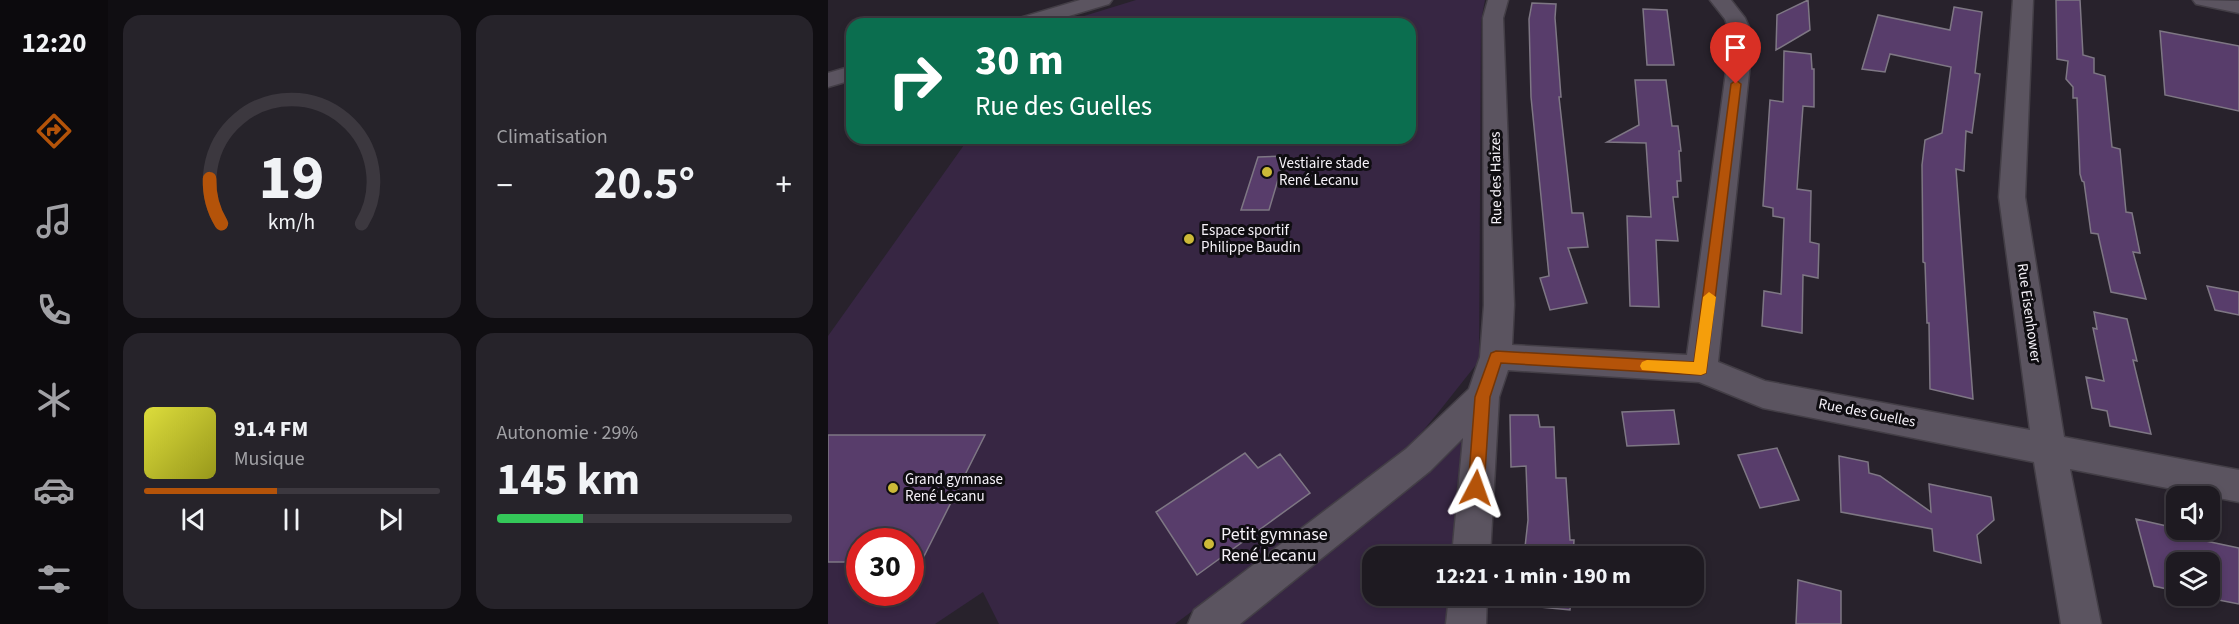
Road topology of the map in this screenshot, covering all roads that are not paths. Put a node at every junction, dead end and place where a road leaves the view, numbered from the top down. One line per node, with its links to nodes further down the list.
1 (1102, 0): 7 (street)
2 (1498, 0): 10 (street, Rue des Haizes)
3 (1720, 0): 11 (street)
4 (2023, 0): 13 (street, Rue Eisenhower)
5 (2203, 0): 6 (street)
6 (2239, 7)
7 (1040, 18)
8 (846, 75): 9 (street)
9 (828, 80)
10 (1496, 357): 11 (street, Rue des Guelles); 12 (street, Rue des Haizes)
11 (1701, 369): 13 (street, Rue des Guelles)
12 (1483, 397): 15 (street); 17 (street)
13 (2049, 448): 14 (street, Rue des Guelles); 19 (street, Rue Eisenhower)
14 (2239, 486)
15 (1472, 546)
16 (1467, 606): 18 (street)
17 (1208, 624)
18 (1466, 624)
19 (2081, 624)

